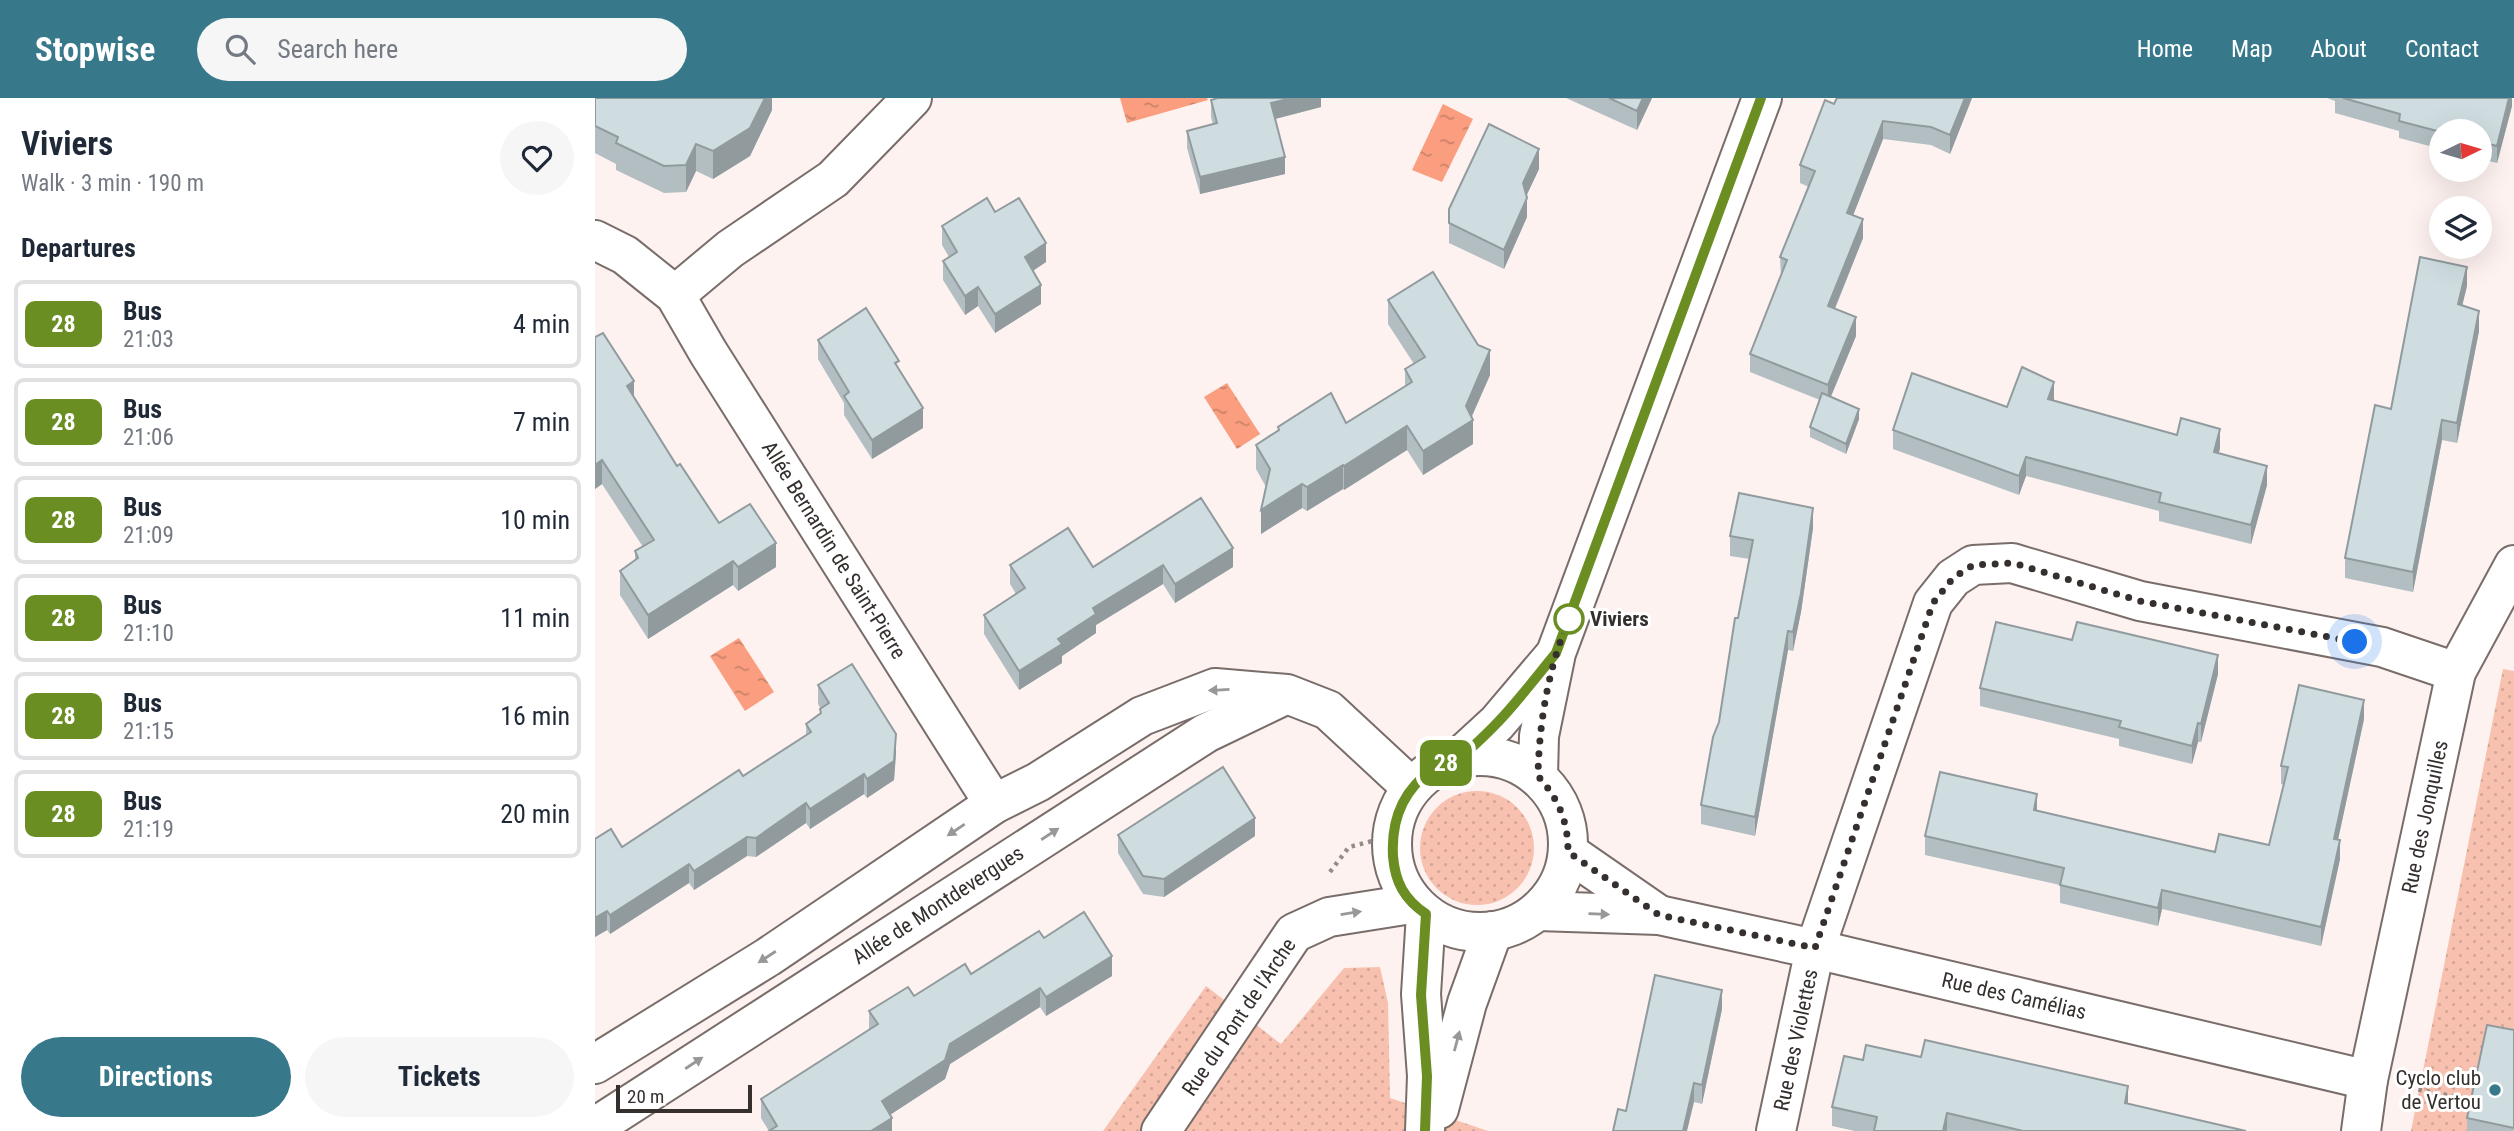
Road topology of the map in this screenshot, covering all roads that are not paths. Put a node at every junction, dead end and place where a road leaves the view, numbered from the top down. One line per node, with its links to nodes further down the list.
1 (912, 98): 4 (street)
2 (1762, 98): 6 (street)
3 (595, 240): 4 (street, Allée Bernardin de Saint-Pierre)
4 (675, 295): 12 (street, Allée Bernardin de Saint-Pierre)
5 (2514, 565): 7 (street, Rue des Jonquilles)
6 (1556, 653): 9 (street); 10 (street)
7 (2456, 672): 18 (street, Rue des Violettes); 20 (street, Rue des Jonquilles)
8 (1287, 694): 11 (street); 12 (street, one-way to 12); 21 (street, Allée de Montdevergues, one-way to 8)
9 (1460, 757): 10 (street); 11 (street)
10 (1538, 776): 13 (street)
11 (1411, 787): 14 (street)
12 (995, 804): 19 (street, one-way to 19)
13 (1568, 852): 15 (street); 16 (street, Rue des Camélias)
14 (1418, 909): 17 (street); 22 (street, Rue du Pont de l'Arche, one-way to 14); 23 (street)
15 (1538, 911): 16 (street, Rue des Camélias, one-way to 16); 17 (street)
16 (1659, 915): 18 (street, Rue des Camélias)
17 (1493, 931): 24 (street, one-way to 17)
18 (1815, 948): 20 (street, Rue des Camélias); 25 (street, Rue des Violettes)
19 (595, 1064)
20 (2368, 1080): 26 (street)
21 (595, 1127)
22 (1161, 1131)
23 (1425, 1131)
24 (1434, 1131)
25 (1776, 1131)
26 (2361, 1131)

